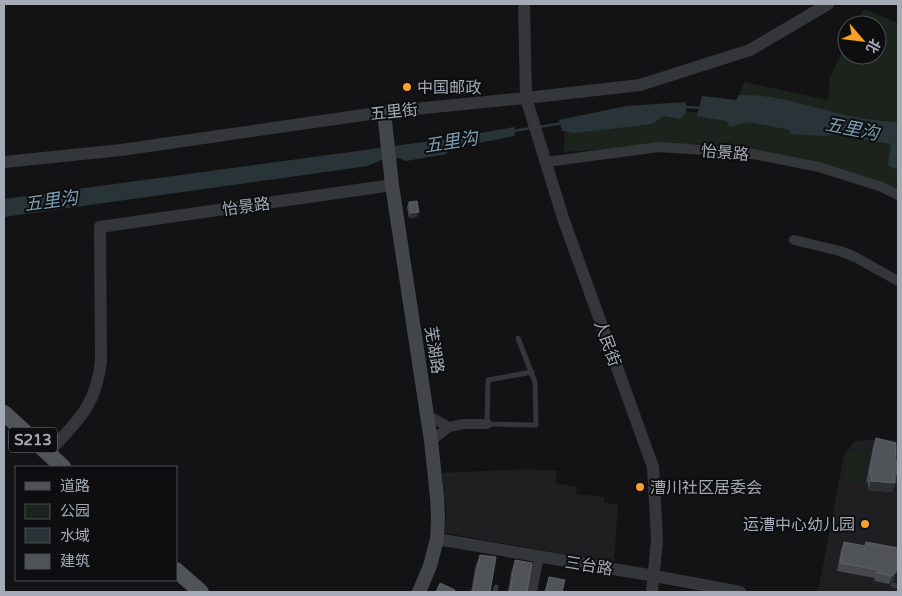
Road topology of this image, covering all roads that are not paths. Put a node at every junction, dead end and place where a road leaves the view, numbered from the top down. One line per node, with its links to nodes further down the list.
1 (524, 4): 3 (street, 人民街)
2 (828, 4): 3 (street, 五里街)
3 (526, 98): 4 (street, 五里街); 6 (street, 人民街)
4 (384, 112): 5 (street, 五里街); 7 (main road, 芜湖路)
5 (4, 162)
6 (546, 162): 8 (street, 怡景路); 25 (street, 人民街)
7 (392, 185): 14 (main road, 芜湖路); 19 (street, 怡景路)
8 (898, 195)
9 (794, 240): 10 (street)
10 (898, 281)
11 (518, 338): 12 (lane)
12 (532, 372): 15 (lane); 15 (lane)
13 (4, 413): 19 (main road, S213)
14 (427, 415): 16 (street); 17 (main road, 芜湖路)
15 (487, 424): 16 (street)
16 (450, 427): 17 (street)
17 (431, 440): 22 (main road, 芜湖路)
18 (898, 449): 21 (lane)
19 (48, 453): 20 (main road, S213)
20 (62, 466)
21 (896, 467)
22 (437, 539): 23 (street, 三台路); 27 (main road, 芜湖路)
23 (539, 556): 25 (street, 三台路); 28 (street)
24 (178, 572): 26 (main road)
25 (655, 576): 29 (street, 人民街); 30 (street, 三台路)
26 (201, 592)
27 (419, 592)
28 (532, 592)
29 (652, 592)
30 (740, 592)

